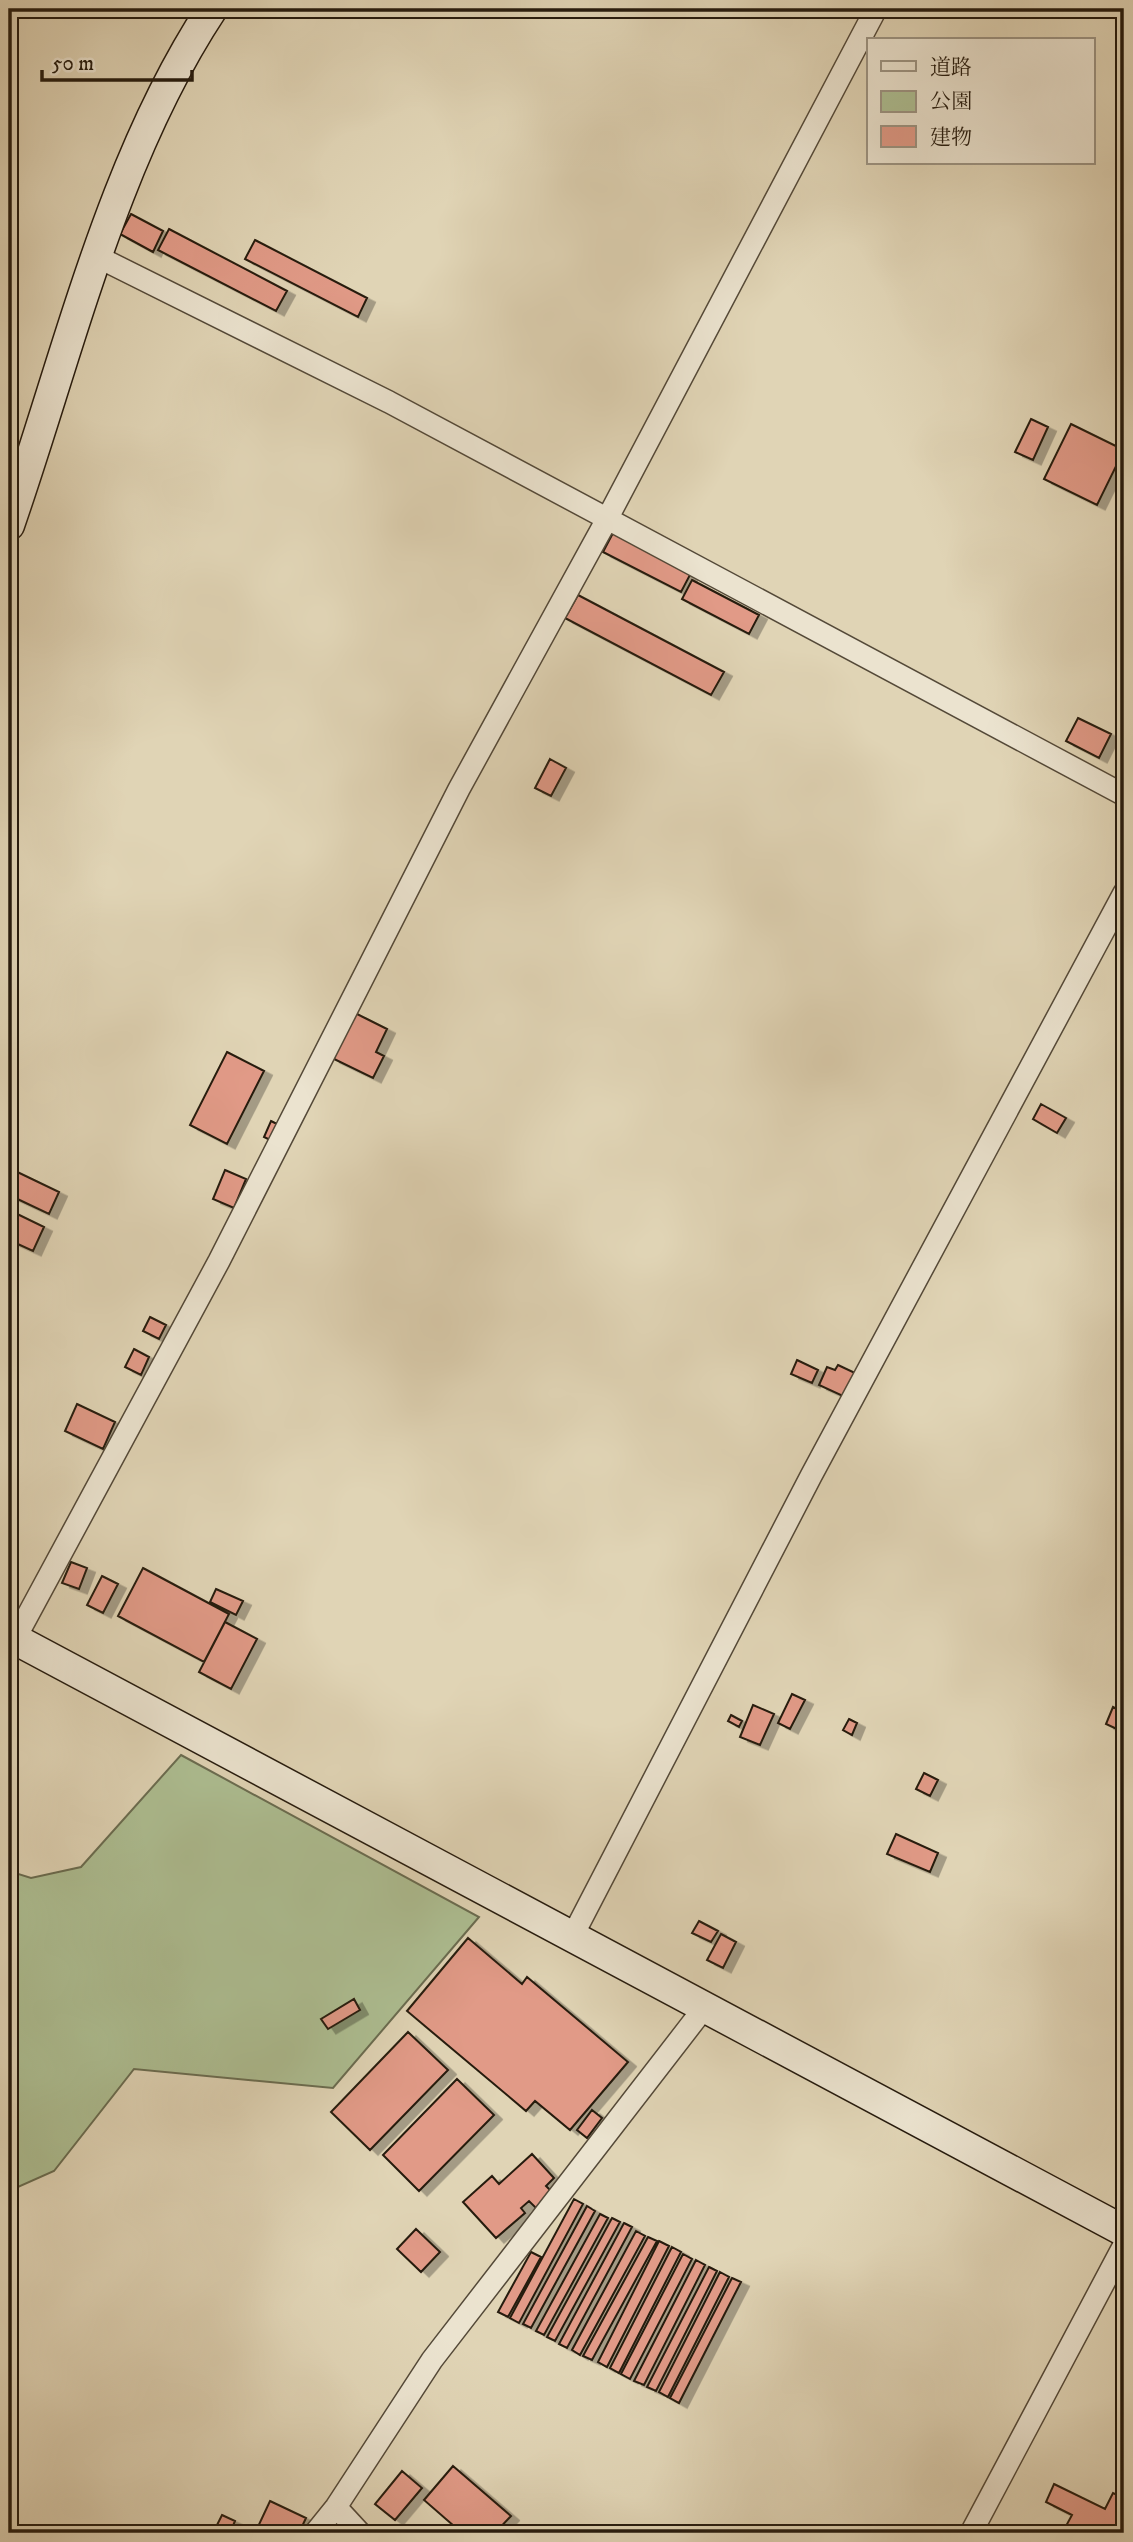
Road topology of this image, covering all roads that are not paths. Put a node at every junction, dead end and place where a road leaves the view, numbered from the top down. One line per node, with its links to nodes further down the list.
1 (212, 9): 3 (street)
2 (876, 9): 4 (street)
3 (98, 257): 4 (street); 5 (street)
4 (607, 521): 6 (street); 8 (street)
5 (9, 525)
6 (1124, 795)
7 (1124, 893): 9 (street)
8 (11, 1642): 9 (street)
9 (572, 1937): 10 (street)
10 (704, 2008): 11 (street); 13 (street)
11 (1124, 2231)
12 (1124, 2245): 16 (street)
13 (336, 2507): 14 (street); 15 (street)
14 (315, 2533)
15 (360, 2533)
16 (971, 2533)

